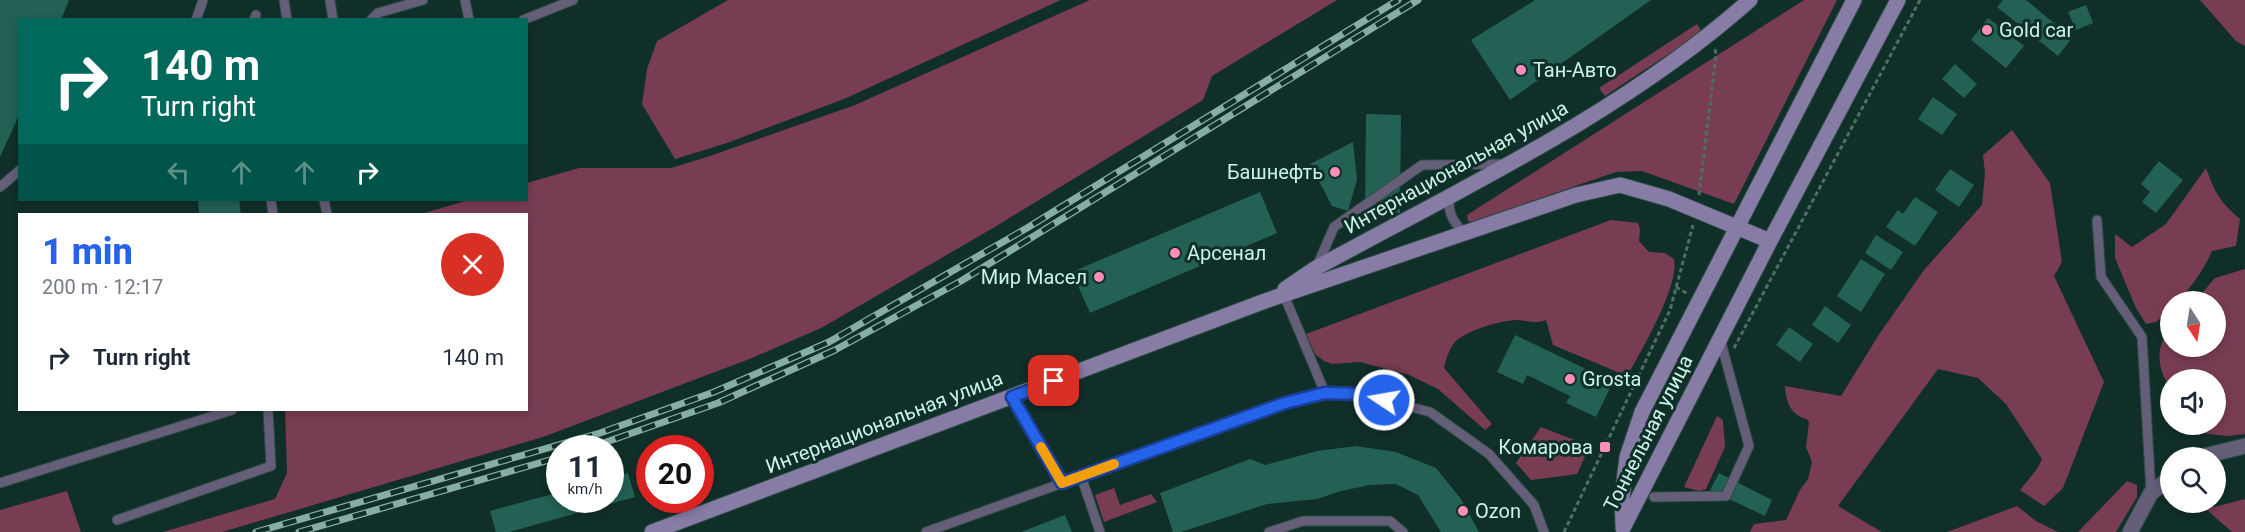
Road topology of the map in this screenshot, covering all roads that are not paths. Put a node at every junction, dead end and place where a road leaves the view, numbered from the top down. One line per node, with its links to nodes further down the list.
1 (203, 0): 10 (lane)
2 (284, 0): 11 (lane)
3 (330, 0): 12 (lane)
4 (423, 0): 13 (lane)
5 (465, 0): 14 (lane)
6 (573, 0): 15 (lane)
7 (1750, 0): 16 (main road, Интернациональная улица)
8 (1854, 0): 21 (main road, Тоннельная улица)
9 (1898, 0): 23 (main road, Тоннельная улица)
10 (197, 18)
11 (287, 18)
12 (333, 18)
13 (373, 18)
14 (464, 18)
15 (528, 18)
16 (1506, 164): 19 (main road, Интернациональная улица); 24 (lane)
17 (18, 172): 18 (lane)
18 (0, 187)
19 (1450, 195): 22 (lane); 24 (main road, Интернациональная улица)
20 (2097, 220): 38 (lane)
21 (1739, 227): 22 (main road, Интернациональная улица); 23 (main road, Интернациональная улица); 41 (main road, Тоннельная улица)
22 (1465, 233): 25 (main road, Интернациональная улица)
23 (1770, 241): 27 (main road, Тоннельная улица)
24 (1316, 268): 26 (main road, Интернациональная улица)
25 (1284, 295): 26 (main road, Интернациональная улица); 28 (lane)
26 (1265, 302): 29 (main road, Интернациональная улица)
27 (1720, 338): 39 (lane); 41 (main road, Тоннельная улица)
28 (1325, 393): 34 (lane); 47 (lane)
29 (1012, 397): 36 (lane); 42 (main road, Интернациональная улица)
30 (229, 411): 35 (lane)
31 (268, 411): 40 (lane)
32 (2245, 446): 33 (street)
33 (2226, 451)
34 (1082, 476): 36 (lane); 44 (lane)
35 (0, 483)
36 (1062, 483): 43 (lane)
37 (2160, 486): 38 (street)
38 (2151, 494): 48 (street)
39 (1654, 497)
40 (117, 520)
41 (1623, 530)
42 (652, 532)
43 (926, 532)
44 (1100, 532)
45 (1269, 532): 46 (lane)
46 (1403, 532)
47 (1544, 532)
48 (2130, 532)

